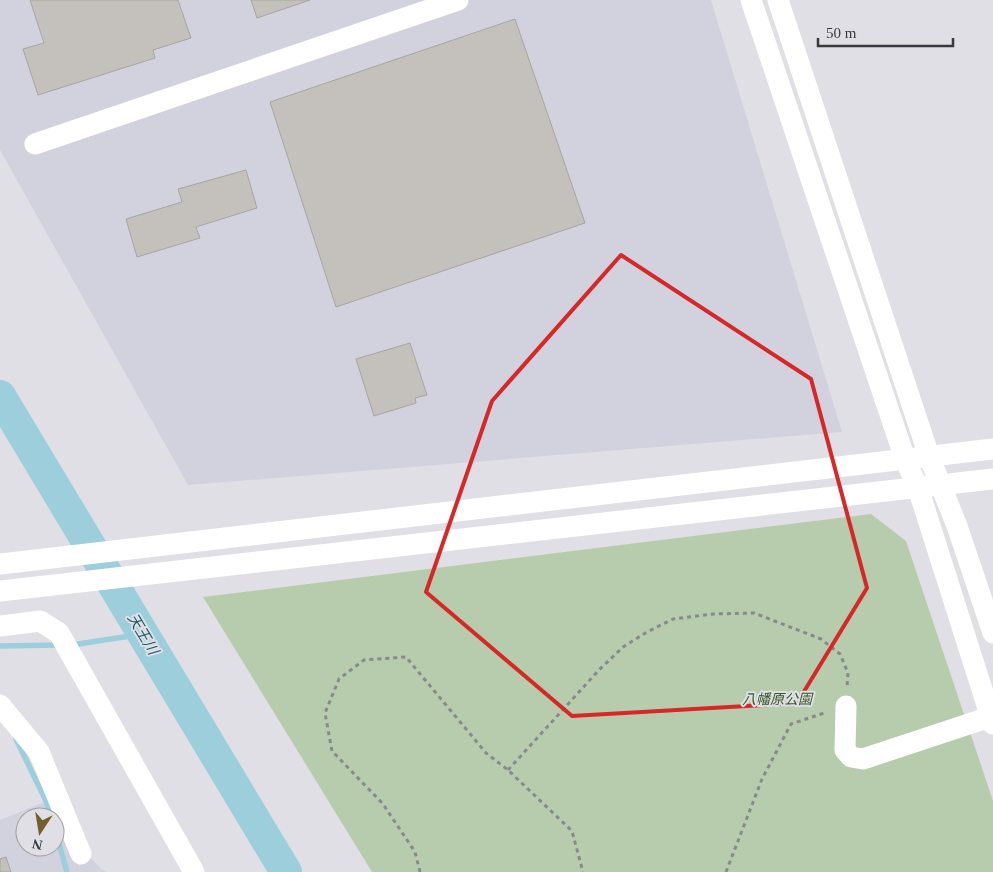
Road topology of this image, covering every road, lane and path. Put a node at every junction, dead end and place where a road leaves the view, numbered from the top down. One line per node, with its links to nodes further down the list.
1 (458, 0): 4 (street)
2 (751, 0): 7 (street)
3 (778, 0): 6 (street)
4 (35, 144)
5 (993, 449): 6 (street)
6 (929, 456): 7 (street); 9 (street)
7 (905, 459): 10 (street); 11 (street)
8 (993, 479): 9 (street)
9 (942, 486): 10 (street); 14 (street)
10 (918, 488): 12 (street); 17 (street)
11 (10, 563)
12 (0, 591)
13 (0, 626): 20 (street)
14 (993, 633)
15 (0, 705): 19 (street)
16 (846, 706): 17 (street); 18 (path); 23 (path)
17 (992, 720)
18 (508, 770): 21 (path); 22 (path)
19 (81, 854)
20 (194, 872)
21 (420, 872)
22 (583, 872)
23 (726, 872)

